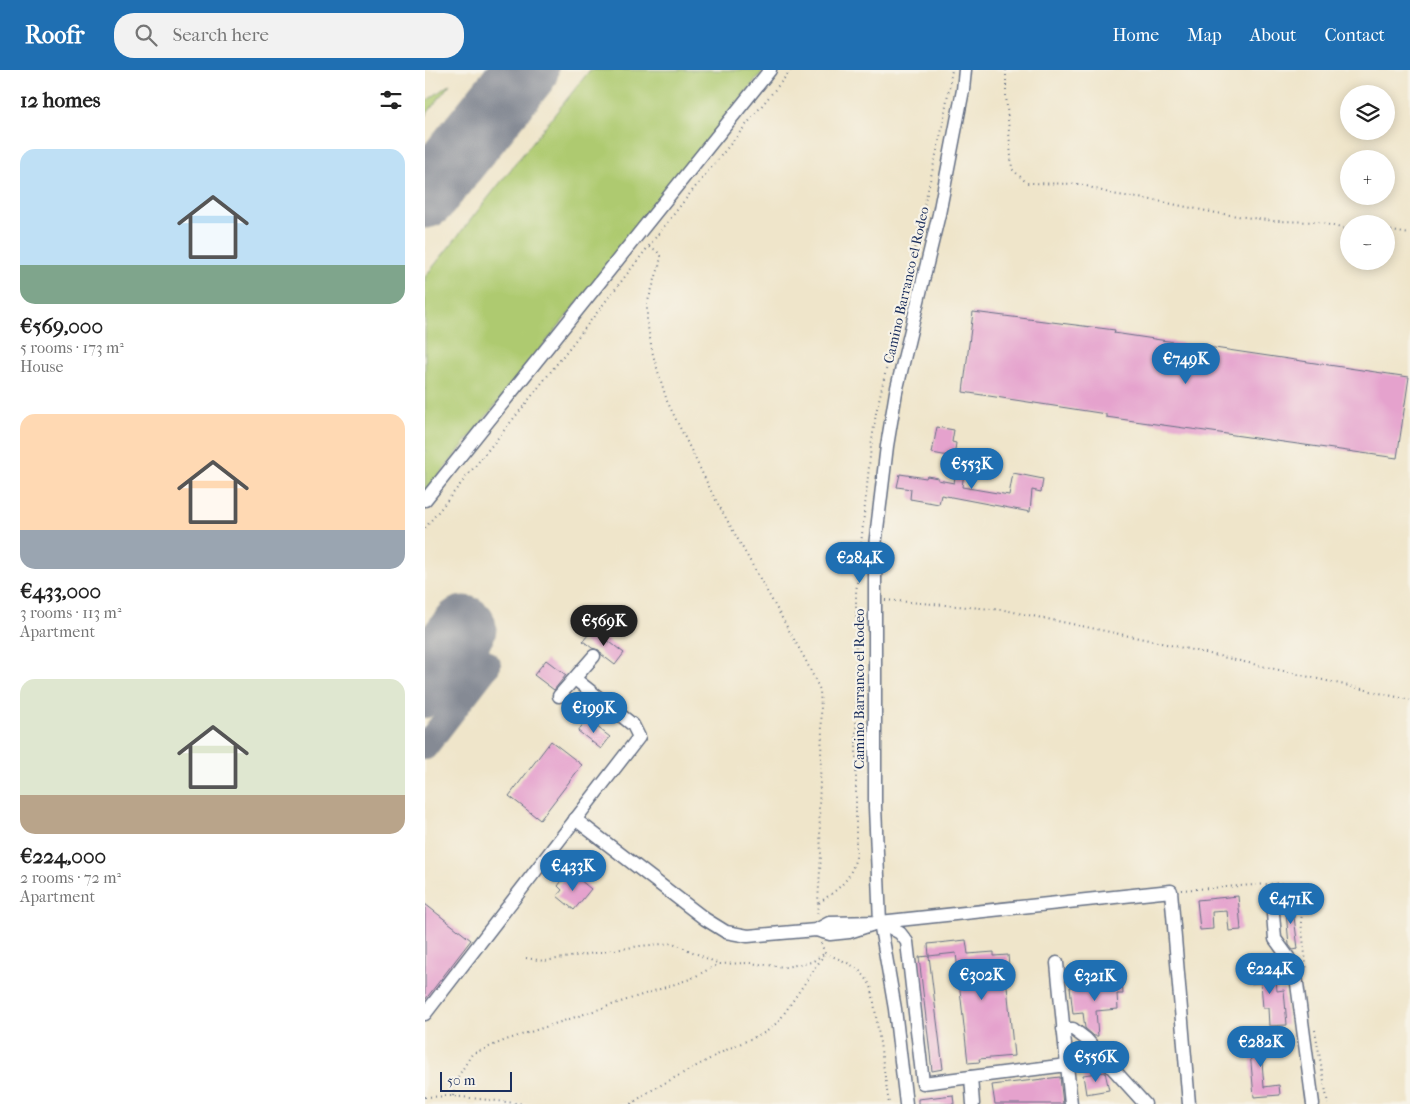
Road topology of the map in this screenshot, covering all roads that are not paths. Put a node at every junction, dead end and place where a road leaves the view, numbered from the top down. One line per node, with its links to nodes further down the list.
1 (770, 70): 3 (street)
2 (965, 70): 9 (street, Camino Barranco el Rodeo)
3 (425, 500)
4 (594, 656): 5 (street)
5 (575, 679): 6 (street); 7 (street)
6 (559, 696)
7 (575, 819): 9 (street); 11 (street)
8 (1272, 900): 20 (street)
9 (880, 922): 14 (street); 15 (street, Camino Barranco el Rodeo); 19 (street)
10 (1057, 963): 12 (street)
11 (425, 1014)
12 (1063, 1029): 13 (street); 18 (street)
13 (1067, 1065): 14 (street); 17 (street)
14 (971, 1077): 16 (street)
15 (906, 1104)
16 (973, 1104)
17 (1071, 1104)
18 (1145, 1104)
19 (1189, 1104)
20 (1313, 1104)

